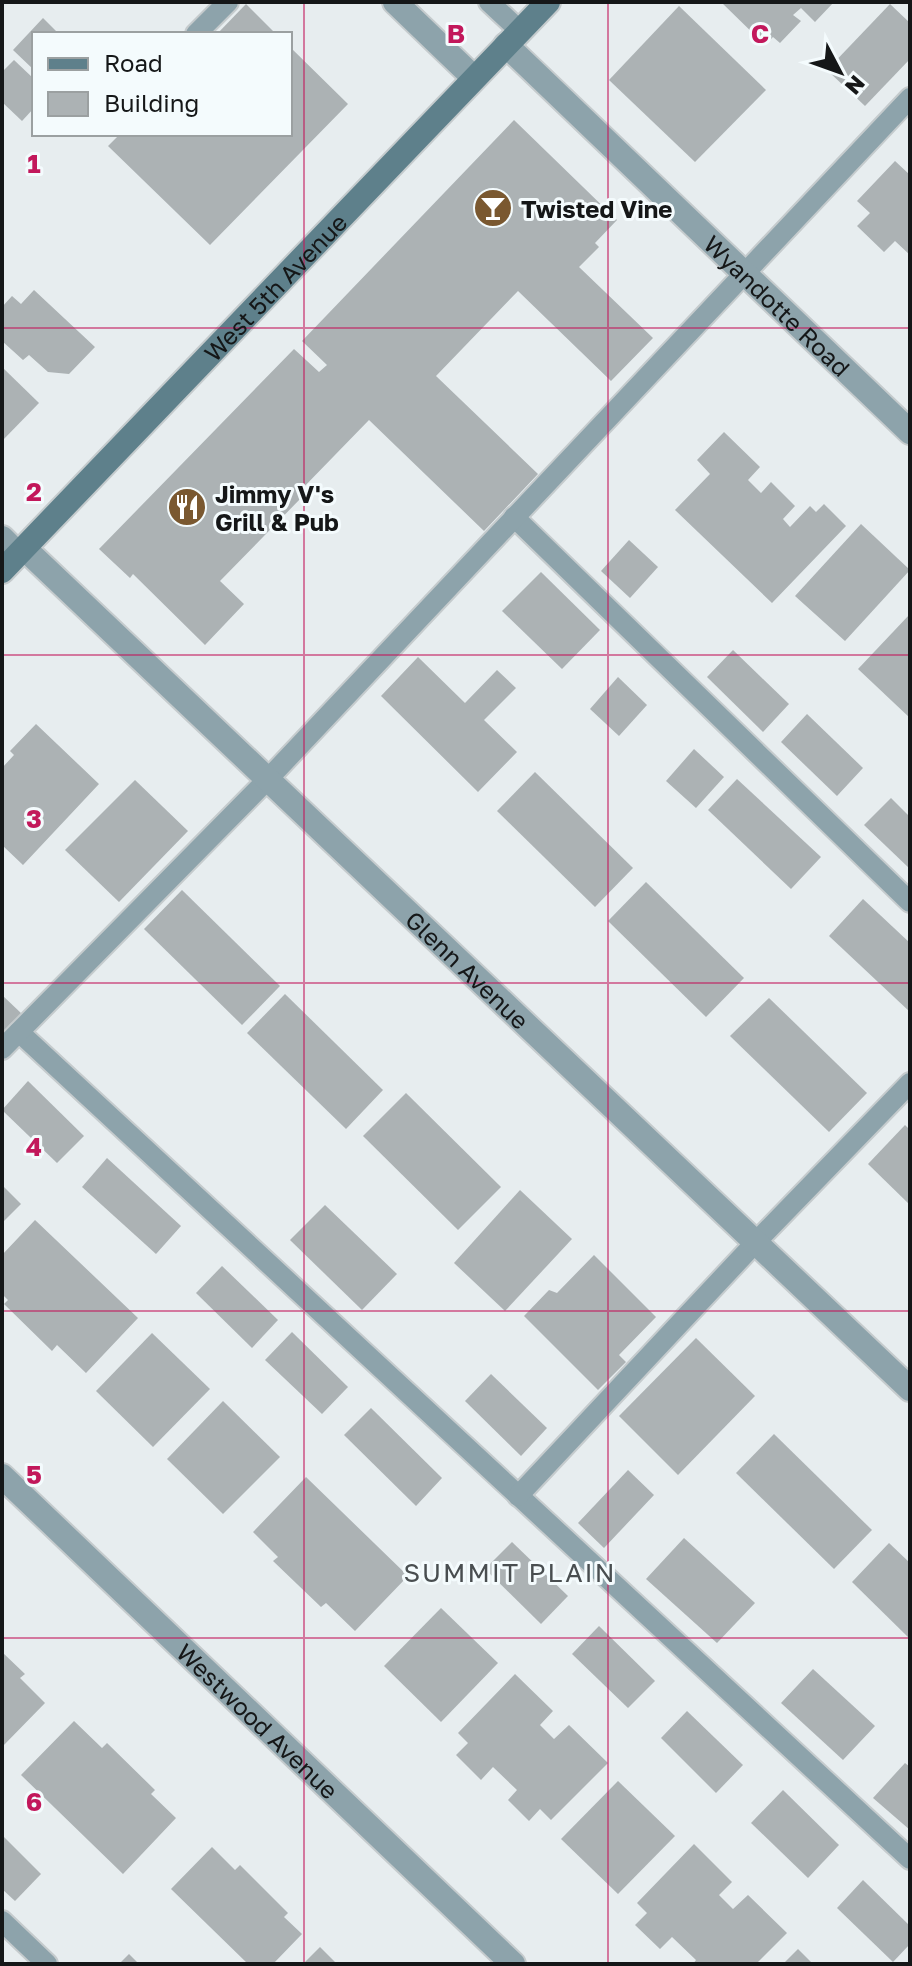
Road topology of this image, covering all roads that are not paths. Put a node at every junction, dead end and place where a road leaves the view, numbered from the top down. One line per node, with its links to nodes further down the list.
1 (228, 2): 5 (lane)
2 (489, 2): 6 (lane)
3 (548, 2): 6 (main road, West 5th Avenue)
4 (397, 3): 7 (street)
5 (198, 32)
6 (513, 38): 7 (main road, West 5th Avenue); 9 (street, Wyandotte Road)
7 (474, 78): 12 (main road, West 5th Avenue)
8 (910, 98): 9 (lane)
9 (745, 274): 10 (street, Wyandotte Road); 11 (lane)
10 (910, 432)
11 (514, 517): 13 (lane); 14 (lane)
12 (12, 553): 13 (street, Glenn Avenue)
13 (267, 780): 15 (lane); 18 (street, Glenn Avenue)
14 (910, 902)
15 (19, 1032): 16 (lane); 21 (lane)
16 (2, 1049)
17 (910, 1083): 18 (lane)
18 (756, 1242): 19 (street, Glenn Avenue); 21 (lane)
19 (910, 1389)
20 (2, 1476): 25 (street, Westwood Avenue)
21 (518, 1496): 22 (lane)
22 (910, 1859)
23 (2, 1921): 24 (lane)
24 (47, 1964)
25 (513, 1964)

